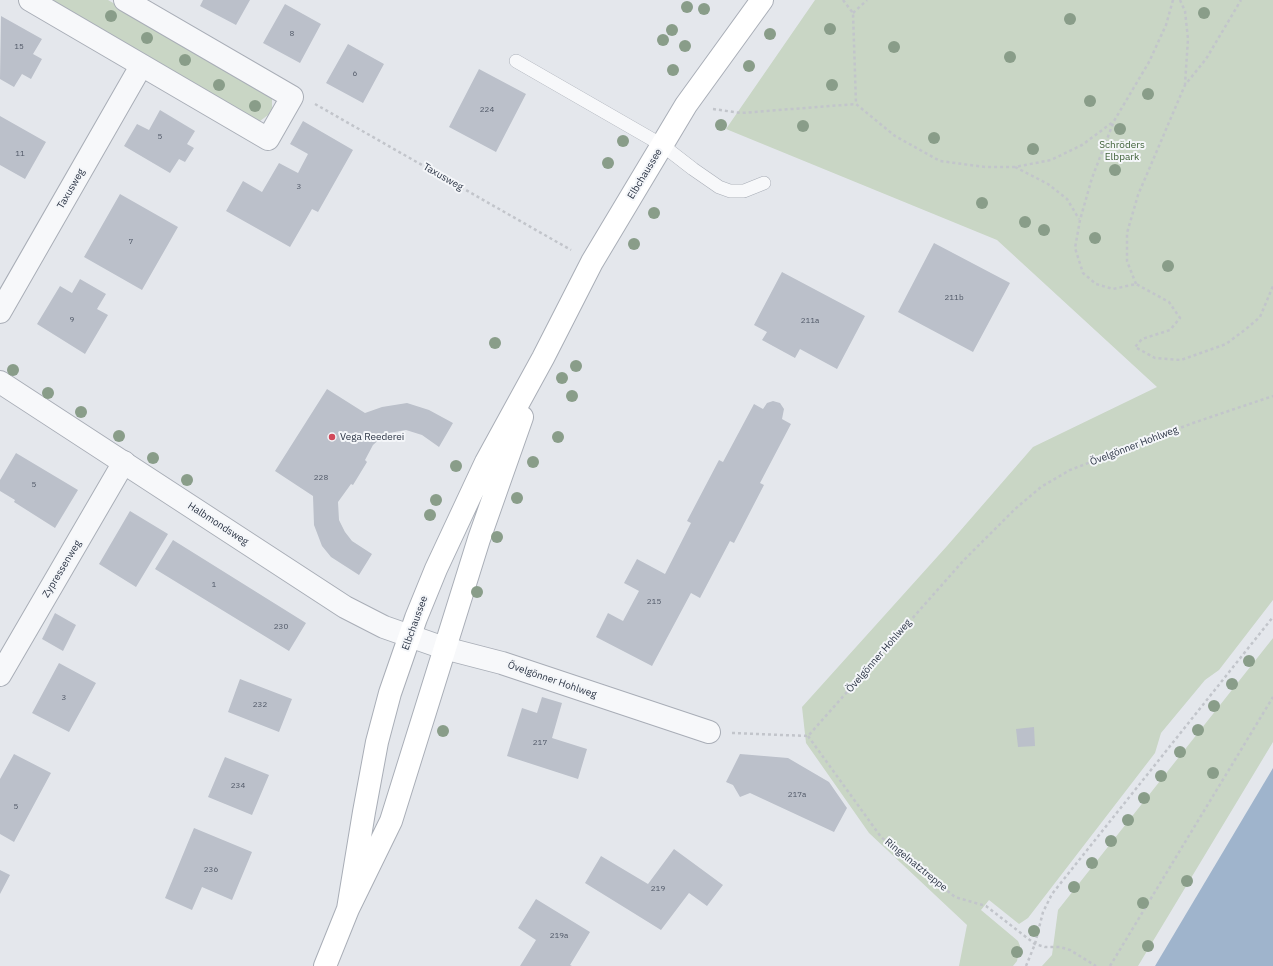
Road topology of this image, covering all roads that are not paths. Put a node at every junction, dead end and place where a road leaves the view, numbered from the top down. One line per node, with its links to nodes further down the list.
1 (30, 0): 5 (street)
2 (125, 0): 5 (street)
3 (762, 0): 6 (main road, Elbchaussee)
4 (516, 61): 6 (lane)
5 (141, 66): 8 (street, Taxusweg)
6 (662, 145): 7 (lane); 9 (main road, Elbchaussee)
7 (764, 183)
8 (0, 312)
9 (543, 358): 12 (main road, Elbchaussee); 13 (main road, Elbchaussee)
10 (0, 382): 11 (street, Halbmondsweg)
11 (124, 462): 12 (street, Halbmondsweg); 14 (street, Zypressenweg)
12 (409, 637): 13 (street, Halbmondsweg); 16 (main road, Elbchaussee)
13 (444, 648): 15 (street, Övelgönner Hohlweg); 16 (main road, Elbchaussee)
14 (0, 675)
15 (709, 732)
16 (348, 909): 17 (main road, Elbchaussee)
17 (325, 966)

